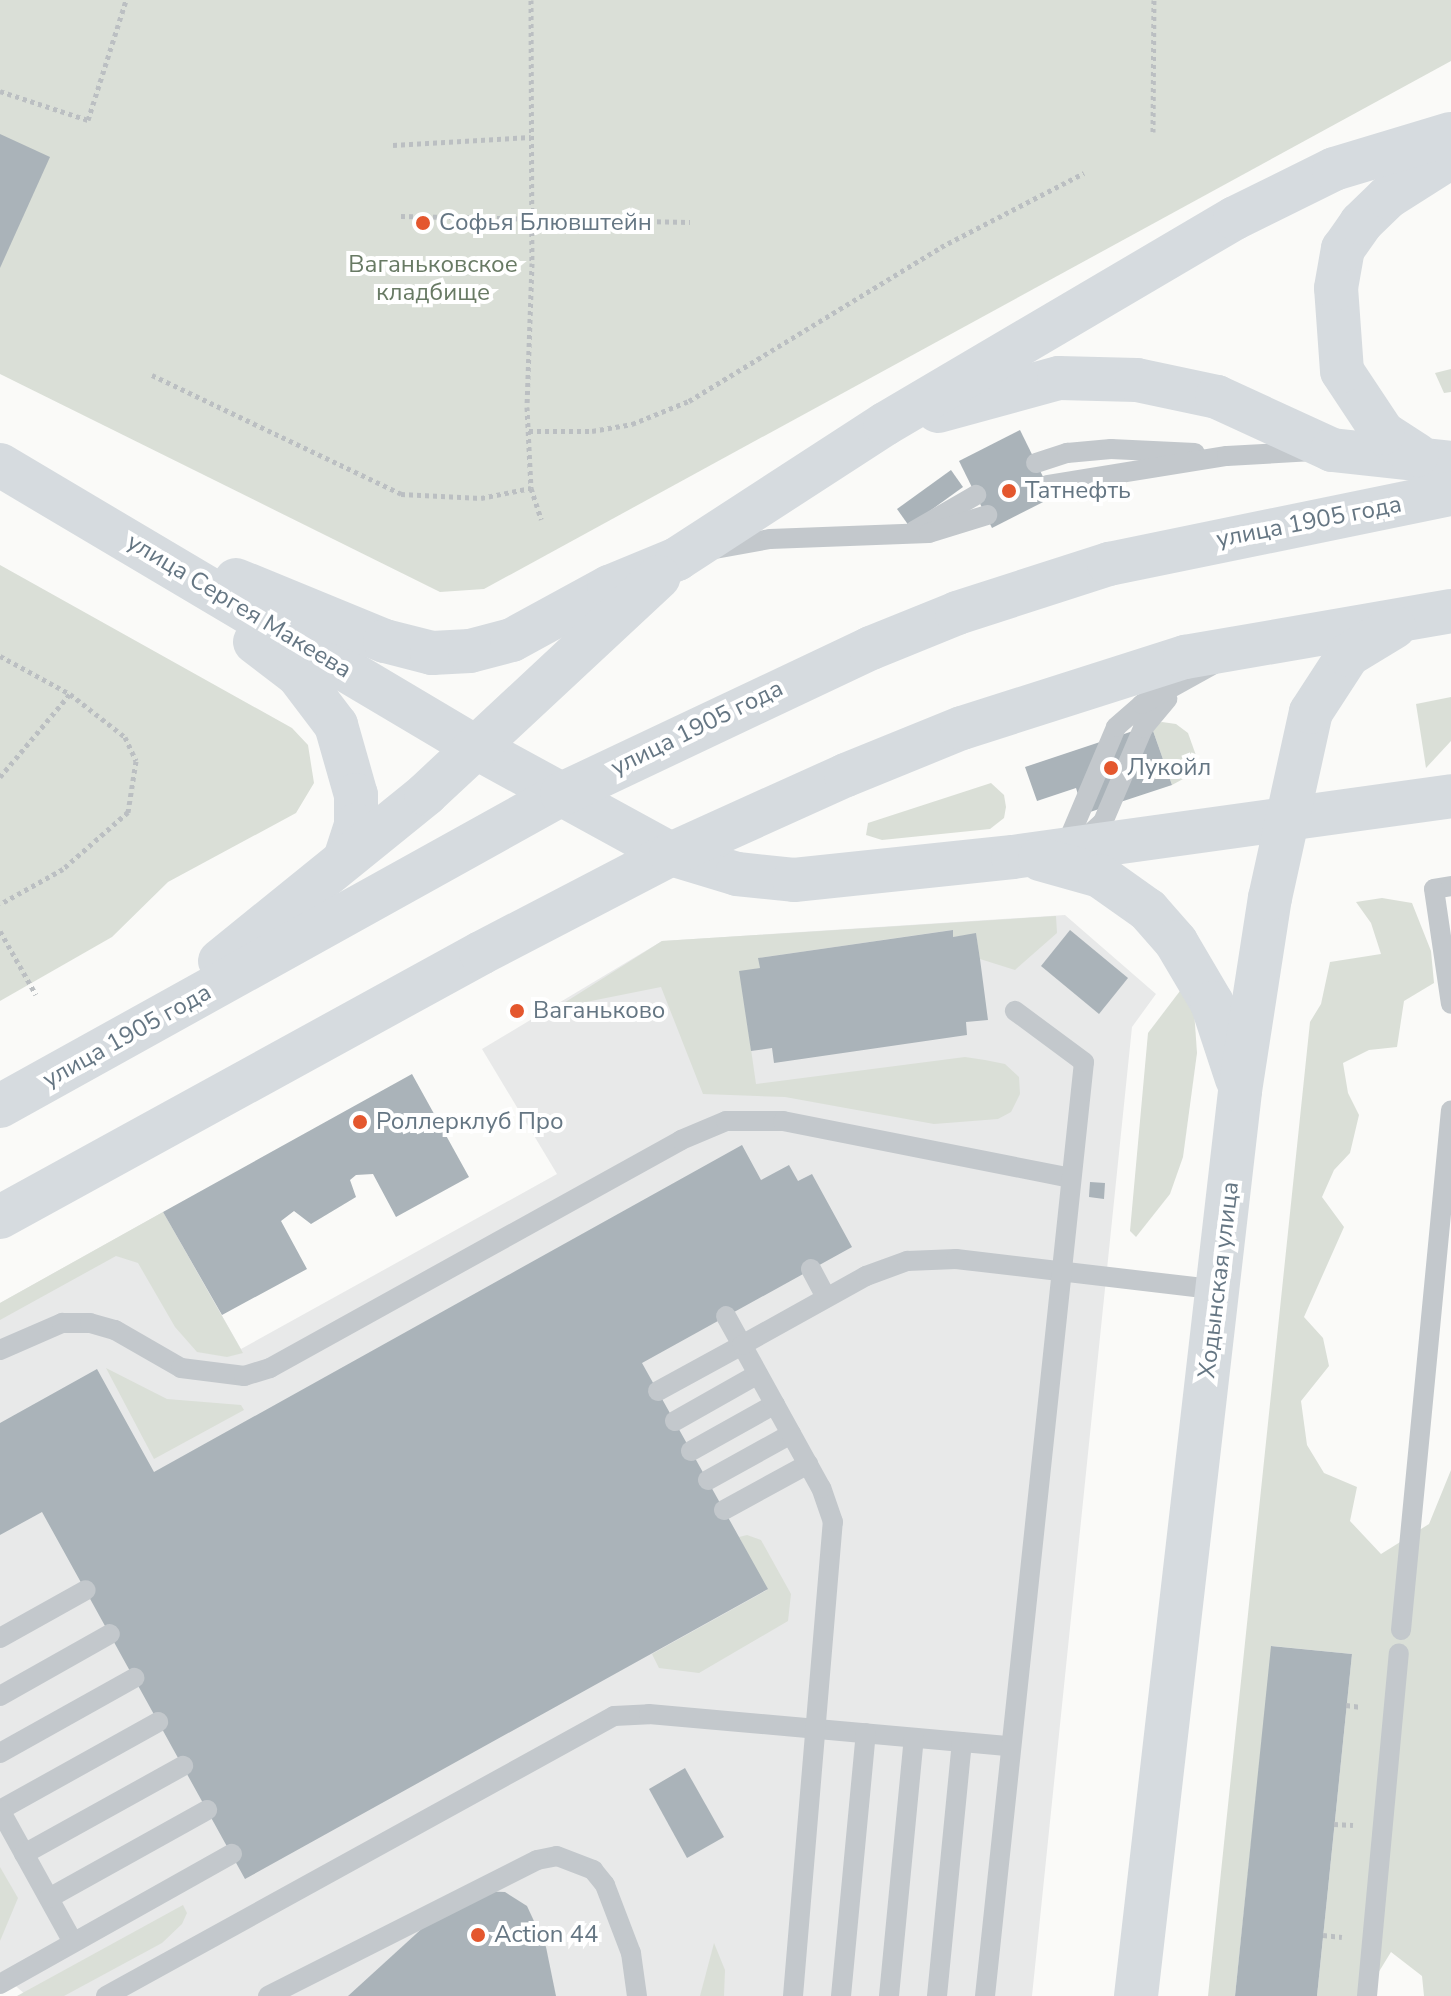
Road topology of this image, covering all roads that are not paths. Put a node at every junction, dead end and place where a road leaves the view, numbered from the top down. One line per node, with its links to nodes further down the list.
1 (1451, 134): 3 (main road)
2 (1451, 157): 6 (main road)
3 (885, 424): 4 (main road); 15 (main road)
4 (1332, 450): 5 (lane); 6 (main road)
5 (1227, 456): 7 (lane); 9 (lane)
6 (1434, 459)
7 (1036, 463)
8 (0, 465): 13 (main road, улица Сергея Макеева)
9 (1047, 485)
10 (1451, 494): 20 (main road, улица 1905 года)
11 (976, 495): 14 (lane)
12 (987, 515): 14 (lane)
13 (105, 526): 15 (main road); 19 (main road, улица Сергея Макеева); 26 (main road)
14 (903, 537): 15 (lane)
15 (677, 559): 19 (main road)
16 (1432, 613): 17 (main road); 22 (main road, Ходынская улица)
17 (1246, 644): 18 (lane); 24 (main road)
18 (1181, 686): 23 (lane); 23 (lane)
19 (477, 748): 20 (main road, улица Сергея Макеева); 26 (main road)
20 (562, 794): 24 (main road, улица Сергея Макеева); 30 (main road, улица 1905 года)
21 (1451, 796): 22 (main road)
22 (1289, 818): 23 (main road); 31 (main road, Ходынская улица)
23 (1065, 848): 25 (main road)
24 (671, 854): 25 (main road, улица Сергея Макеева); 35 (main road)
25 (1013, 857): 31 (main road)
26 (345, 858): 30 (main road)
27 (1451, 886): 28 (lane)
28 (1451, 1004)
29 (1015, 1011): 34 (lane)
30 (111, 1046): 32 (main road, улица 1905 года)
31 (1240, 1091): 38 (main road, Ходынская улица)
32 (0, 1106)
33 (1451, 1110): 53 (lane)
34 (1070, 1178): 37 (lane); 42 (lane)
35 (0, 1217)
36 (811, 1269): 39 (lane)
37 (1059, 1271): 38 (lane); 39 (lane); 64 (lane)
38 (1218, 1290): 82 (main road, Ходынская улица)
39 (826, 1297): 41 (lane)
40 (726, 1316): 41 (lane)
41 (742, 1345): 43 (lane); 44 (lane)
42 (0, 1350)
43 (758, 1374): 45 (lane); 46 (lane)
44 (658, 1391)
45 (775, 1404): 47 (lane); 48 (lane)
46 (675, 1421)
47 (791, 1434): 49 (lane); 50 (lane)
48 (691, 1451)
49 (808, 1464): 51 (lane); 60 (lane)
50 (708, 1480)
51 (724, 1510)
52 (86, 1590): 55 (lane)
53 (1401, 1630)
54 (110, 1634): 58 (lane)
55 (0, 1638)
56 (1399, 1653): 83 (lane)
57 (134, 1678): 65 (lane)
58 (0, 1696)
59 (158, 1722): 67 (lane)
60 (818, 1729): 61 (lane); 74 (lane); 77 (lane)
61 (866, 1733): 62 (lane); 78 (lane)
62 (914, 1738): 63 (lane); 79 (lane)
63 (962, 1742): 64 (lane); 80 (lane)
64 (1010, 1746): 81 (lane)
65 (0, 1753)
66 (183, 1766): 69 (lane)
67 (0, 1810): 69 (lane)
68 (207, 1810): 71 (lane)
69 (24, 1854): 71 (lane)
70 (232, 1854): 72 (lane)
71 (49, 1898): 72 (lane)
72 (73, 1942): 73 (lane)
73 (0, 1984)
74 (106, 1996)
75 (268, 1996): 76 (lane)
76 (637, 1996)
77 (793, 1996)
78 (841, 1996)
79 (889, 1996)
80 (937, 1996)
81 (985, 1996)
82 (1136, 1996)
83 (1367, 1996)

